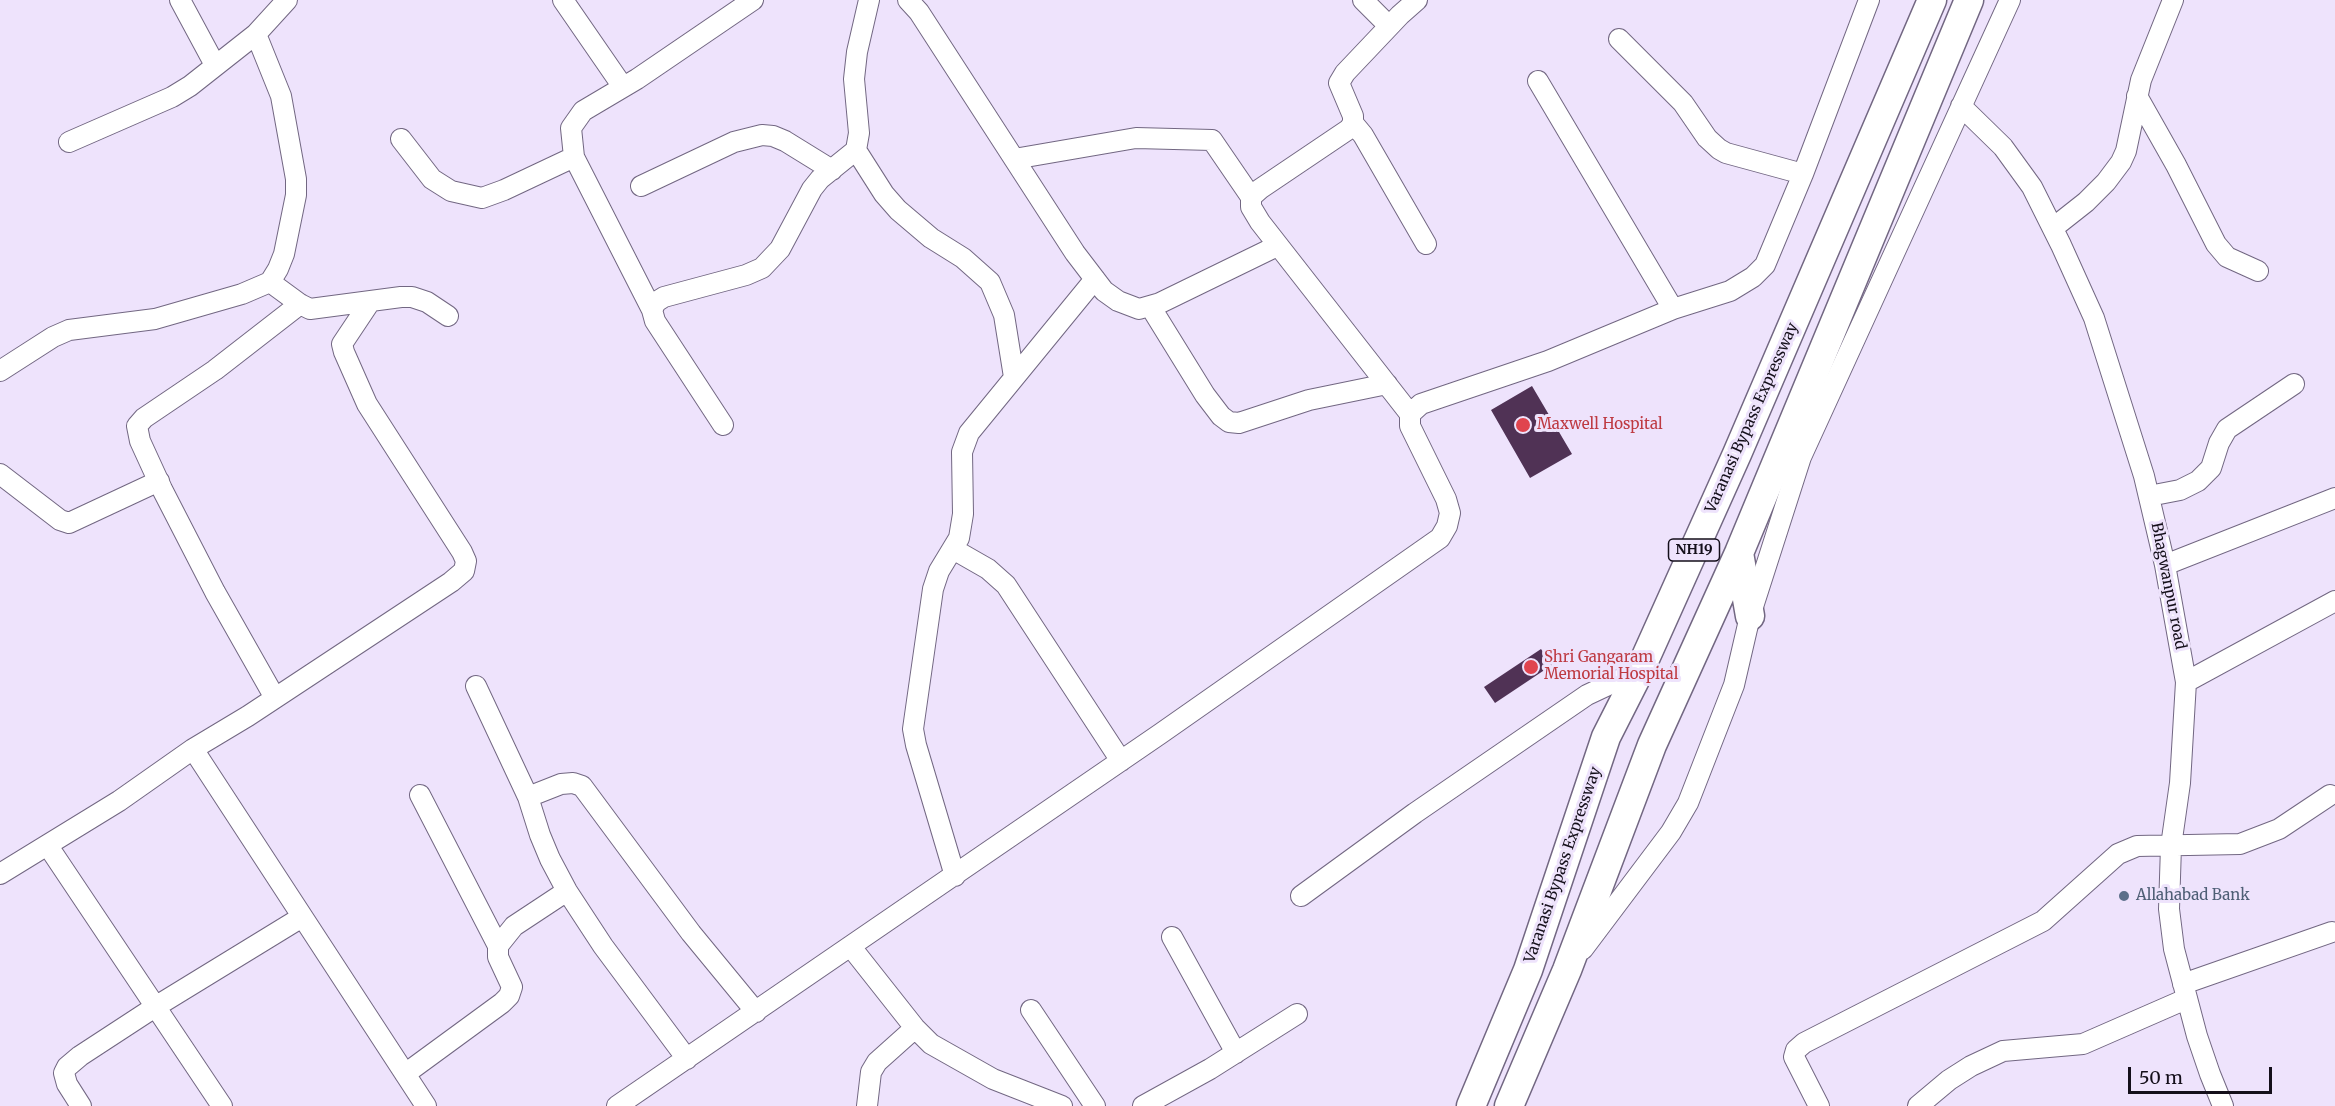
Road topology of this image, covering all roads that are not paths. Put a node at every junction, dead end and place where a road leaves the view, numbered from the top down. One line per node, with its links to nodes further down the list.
1 (180, 0): 17 (street)
2 (287, 0): 15 (street)
3 (563, 0): 19 (street)
4 (753, 0): 19 (street)
5 (869, 0): 25 (street)
6 (908, 0): 27 (street)
7 (1363, 0): 14 (street)
8 (1417, 0): 14 (street)
9 (1869, 0): 29 (street)
10 (1932, 0): 59 (highway, Varanasi Bypass Expressway / NH19)
11 (1969, 0): 55 (highway, NH19)
12 (2010, 0): 21 (street)
13 (2173, 0): 20 (street)
14 (1389, 26): 22 (street)
15 (256, 34): 17 (street); 37 (street)
16 (1619, 39): 29 (street)
17 (215, 65): 24 (street)
18 (1538, 81): 41 (street)
19 (623, 87): 26 (street)
20 (2138, 96): 32 (street); 35 (street)
21 (1961, 106): 32 (street, Bhagwanpur road); 58 (street)
22 (1353, 123): 31 (street); 33 (street)
23 (401, 139): 26 (street)
24 (69, 142)
25 (856, 150): 28 (street); 45 (street)
26 (574, 158): 42 (street)
27 (1014, 159): 31 (street); 36 (street)
28 (832, 170): 30 (street); 42 (street)
29 (1803, 174): 41 (street)
30 (641, 186)
31 (1251, 197): 34 (street)
32 (2053, 228): 52 (street, Bhagwanpur road)
33 (1426, 244)
34 (1277, 246): 40 (street); 46 (street)
35 (2258, 271)
36 (1095, 279): 40 (street); 45 (street)
37 (270, 282): 39 (street); 44 (street)
38 (370, 302): 39 (street); 43 (street); 62 (street)
39 (300, 304): 51 (street)
40 (1150, 306): 46 (street)
41 (1673, 309): 48 (street)
42 (652, 310): 49 (street)
43 (448, 316)
44 (0, 371)
45 (1014, 377): 54 (street)
46 (1387, 384): 48 (street)
47 (2294, 384): 52 (street)
48 (1410, 414): 64 (street)
49 (723, 425)
50 (0, 474): 51 (street)
51 (159, 481): 62 (street)
52 (2149, 496): 56 (street, Bhagwanpur road)
53 (2335, 498): 56 (street)
54 (953, 549): 64 (street); 71 (street)
55 (1739, 553): 58 (highway); 79 (highway, NH19)
56 (2165, 565): 60 (street, Bhagwanpur road)
57 (2335, 601): 60 (street)
58 (1750, 616): 79 (street)
59 (1640, 670): 73 (street); 89 (highway, Varanasi Bypass Expressway / NH19)
60 (2187, 682): 69 (street, Bhagwanpur road)
61 (476, 686): 67 (street)
62 (275, 698): 63 (street)
63 (193, 749): 68 (street); 74 (street)
64 (1120, 761): 71 (street)
65 (420, 795): 77 (street)
66 (2330, 795): 69 (street)
67 (528, 797): 72 (street); 83 (street)
68 (48, 846): 70 (street); 81 (street)
69 (2171, 846): 80 (street, Bhagwanpur road); 100 (street)
70 (0, 874)
71 (955, 876): 78 (street)
72 (567, 891): 77 (street); 87 (street)
73 (1301, 896)
74 (302, 916): 81 (street); 88 (street)
75 (2332, 932): 80 (street)
76 (1172, 937): 86 (street)
77 (498, 946): 88 (street)
78 (851, 947): 83 (street); 85 (street)
79 (1567, 970): 90 (highway, NH19)
80 (2185, 992): 101 (street); 102 (street, Bhagwanpur road)
81 (155, 1006): 91 (street); 92 (street)
82 (1031, 1010): 97 (street)
83 (756, 1012): 87 (street)
84 (1298, 1014): 86 (street)
85 (915, 1028): 95 (street); 96 (street)
86 (1236, 1053): 98 (street)
87 (687, 1059): 94 (street)
88 (405, 1074): 93 (street)
89 (1477, 1094): 99 (street)
90 (1510, 1105)
91 (81, 1106)
92 (222, 1106)
93 (426, 1106)
94 (617, 1106)
95 (867, 1106)
96 (1062, 1106)
97 (1095, 1106)
98 (1143, 1106)
99 (1457, 1106)
100 (1819, 1106)
101 (1918, 1106)
102 (2223, 1106)

